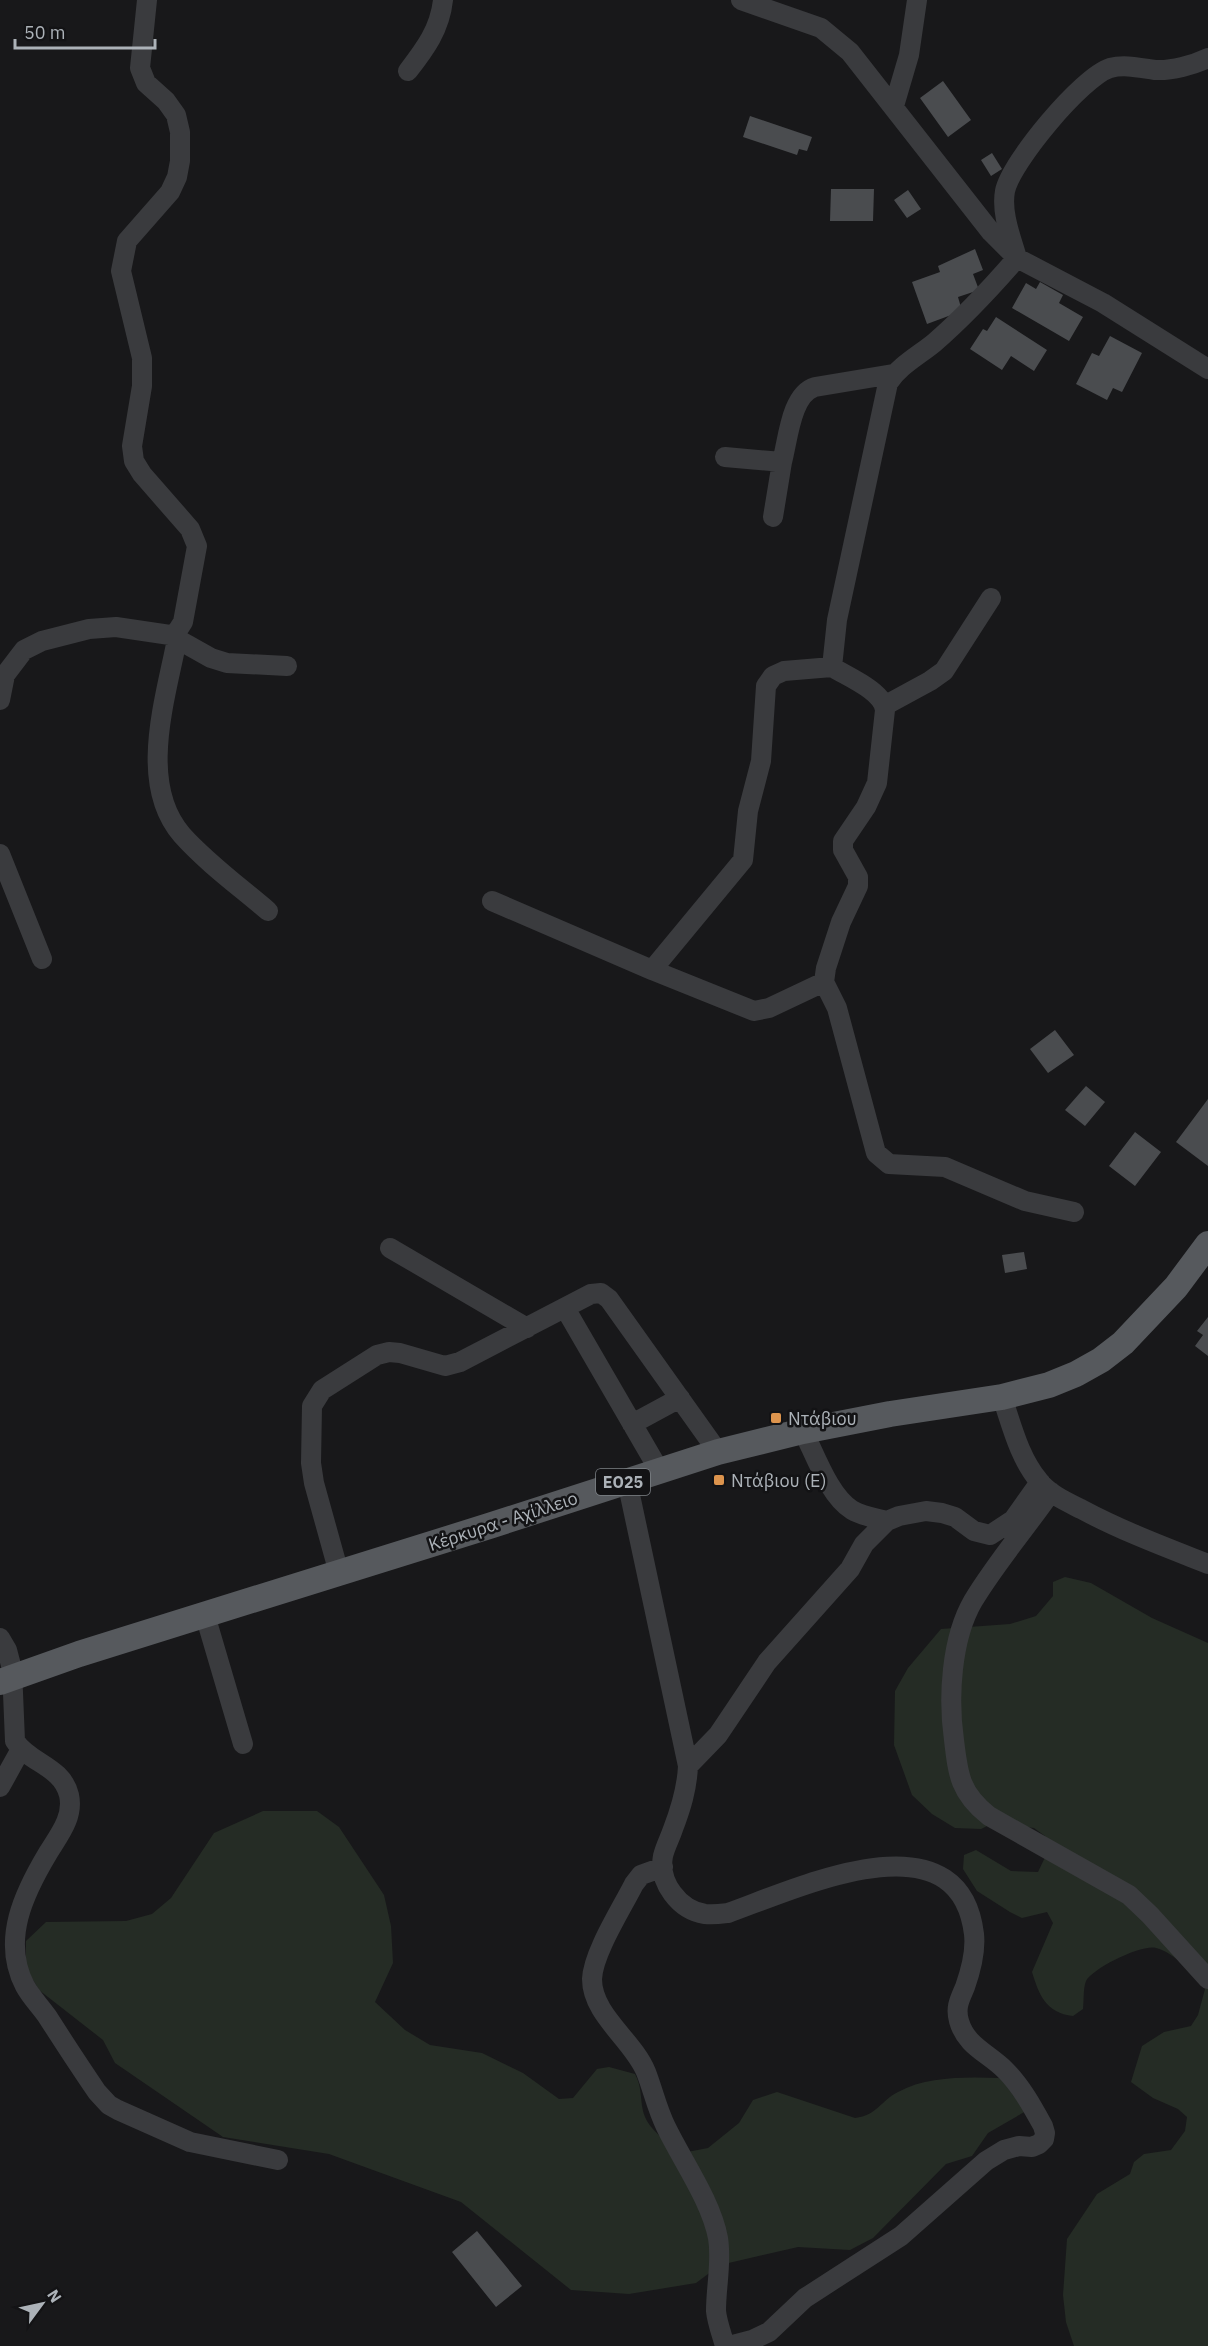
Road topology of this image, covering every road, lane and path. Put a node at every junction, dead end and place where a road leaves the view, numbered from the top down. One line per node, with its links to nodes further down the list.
1 (147, 0): 15 (street)
2 (443, 0): 6 (street)
3 (741, 0): 7 (street)
4 (917, 0): 7 (street)
5 (1208, 58): 8 (street)
6 (408, 71)
7 (894, 106): 8 (street)
8 (1017, 258): 9 (street); 10 (street)
9 (1208, 369)
10 (893, 374): 12 (street); 17 (street)
11 (725, 457): 12 (street)
12 (782, 462): 13 (street)
13 (773, 517)
14 (992, 598): 19 (street)
15 (174, 637): 16 (street); 18 (street); 22 (street)
16 (287, 666)
17 (832, 667): 19 (street); 24 (street)
18 (0, 700)
19 (885, 706): 25 (street)
20 (0, 854): 23 (street)
21 (492, 901): 24 (street)
22 (268, 911)
23 (42, 959)
24 (652, 970): 25 (street)
25 (824, 982): 26 (street)
26 (1074, 1212)
27 (1208, 1244): 31 (main road, Κέρκυρα - Αχίλλειο / ΕΟ25)
28 (390, 1248): 30 (street)
29 (565, 1308): 30 (street); 32 (street); 33 (street)
30 (528, 1328): 41 (street)
31 (1002, 1397): 34 (main road, Κέρκυρα - Αχίλλειο / ΕΟ25); 38 (street)
32 (680, 1398): 33 (street); 35 (street)
33 (632, 1424): 36 (street)
34 (803, 1431): 35 (main road, Κέρκυρα - Αχίλλειο / ΕΟ25); 39 (street)
35 (718, 1452): 36 (main road, Κέρκυρα - Αχίλλειο / ΕΟ25)
36 (659, 1470): 37 (main road, Κέρκυρα - Αχίλλειο / ΕΟ25)
37 (627, 1480): 41 (main road, Κέρκυρα - Αχίλλειο / ΕΟ25); 47 (street)
38 (1045, 1487): 39 (street); 40 (street); 50 (street)
39 (887, 1521): 47 (street)
40 (1208, 1564)
41 (339, 1573): 42 (main road, Κέρκυρα - Αχίλλειο / ΕΟ25)
42 (205, 1615): 44 (main road, Κέρκυρα - Αχίλλειο / ΕΟ25); 45 (street)
43 (0, 1638): 44 (street)
44 (6, 1680): 46 (street)
45 (243, 1744)
46 (21, 1749): 48 (street); 51 (street)
47 (688, 1766): 49 (street)
48 (0, 1787)
49 (663, 1867): 52 (street); 53 (street)
50 (1208, 1979)
51 (278, 2160)
52 (724, 2346)
53 (729, 2346)

